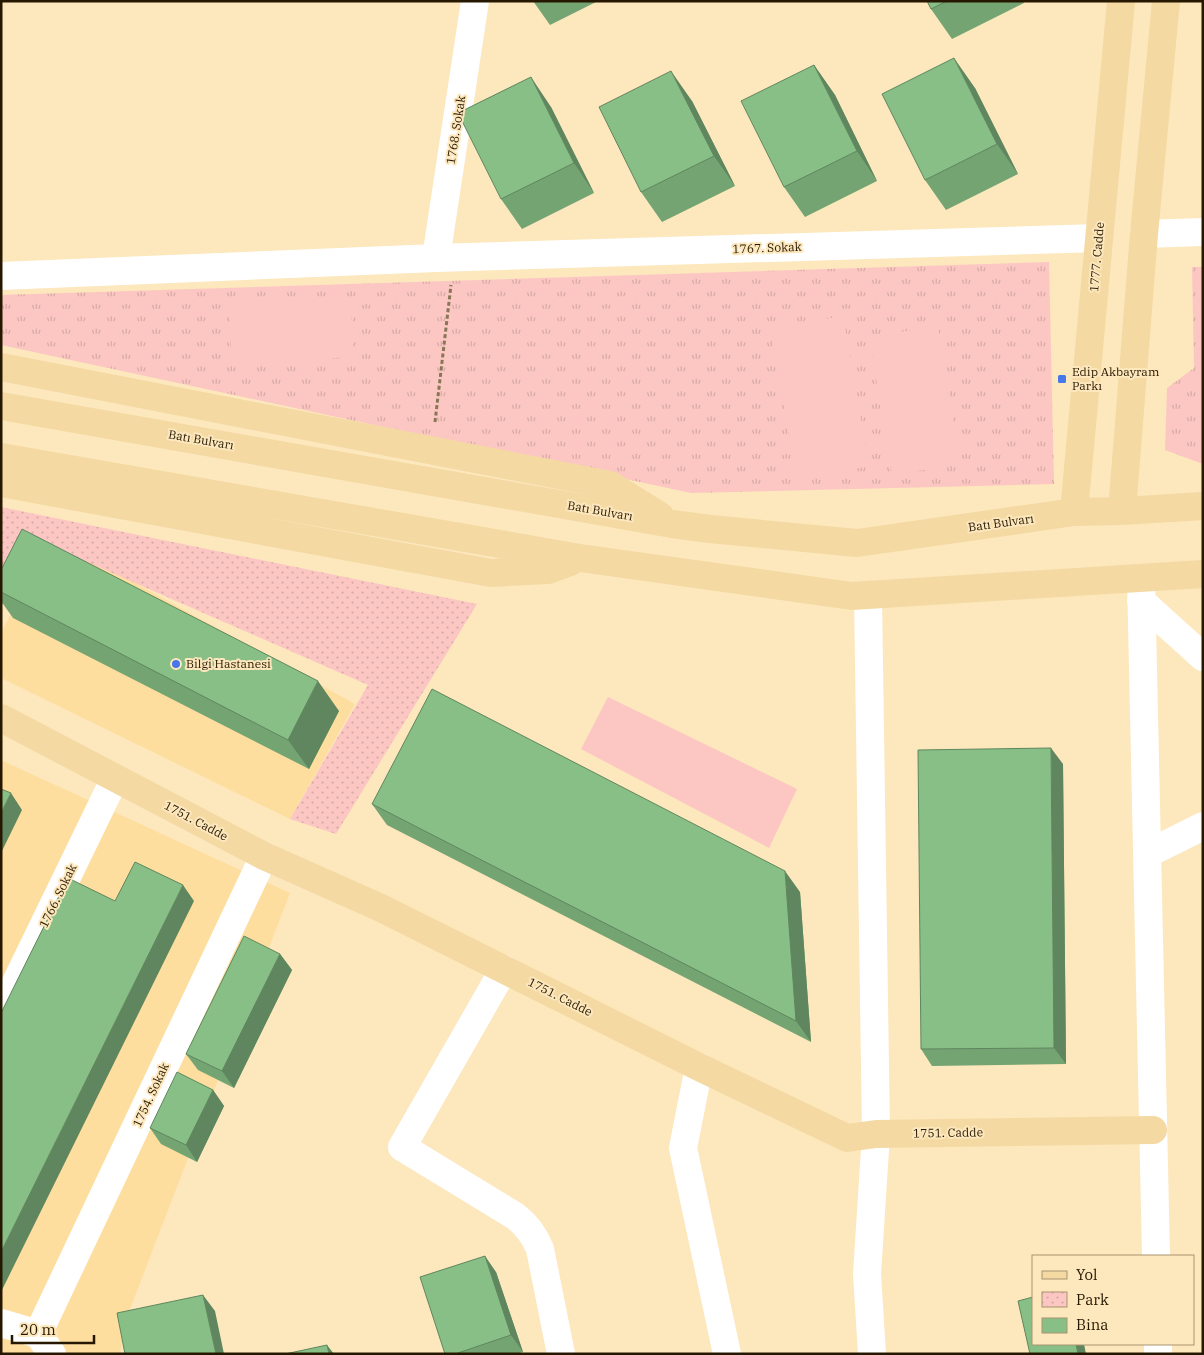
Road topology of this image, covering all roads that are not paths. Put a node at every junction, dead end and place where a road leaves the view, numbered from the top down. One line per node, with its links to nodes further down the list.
1 (475, 1): 7 (street, 1768. Sokak)
2 (1121, 1): 6 (main road, 1777. Cadde)
3 (1166, 1): 5 (main road)
4 (1203, 232): 5 (street)
5 (1144, 234): 15 (main road)
6 (1099, 238): 7 (street, 1767. Sokak); 14 (main road, 1777. Cadde)
7 (445, 258): 8 (street, 1767. Sokak)
8 (1, 276)
9 (1, 367): 16 (main road)
10 (1, 406): 16 (main road, Batı Bulvarı)
11 (1, 457): 17 (main road)
12 (1, 483): 17 (main road)
13 (1203, 506): 15 (main road, Batı Bulvarı)
14 (1074, 512): 15 (main road, Batı Bulvarı); 16 (main road, Batı Bulvarı)
15 (1122, 512)
16 (672, 524)
17 (580, 558): 20 (main road)
18 (1203, 574): 19 (main road)
19 (1141, 589): 20 (main road); 21 (street); 25 (street)
20 (868, 596): 31 (street)
21 (1203, 657)
22 (1, 718): 23 (main road, 1751. Cadde)
23 (115, 778): 26 (main road, 1751. Cadde); 28 (street, 1766. Sokak)
24 (1203, 826): 25 (street)
25 (1147, 854): 30 (street)
26 (264, 856): 27 (main road, 1751. Cadde); 34 (street, 1754. Sokak)
27 (504, 969): 29 (main road, 1751. Cadde); 35 (street)
28 (1, 1013)
29 (699, 1067): 31 (main road, 1751. Cadde); 36 (street)
30 (1153, 1130): 31 (main road, 1751. Cadde); 32 (street)
31 (876, 1134): 37 (street)
32 (1156, 1255)
33 (1, 1323): 34 (street)
34 (45, 1344)
35 (561, 1354)
36 (727, 1354)
37 (872, 1354)

